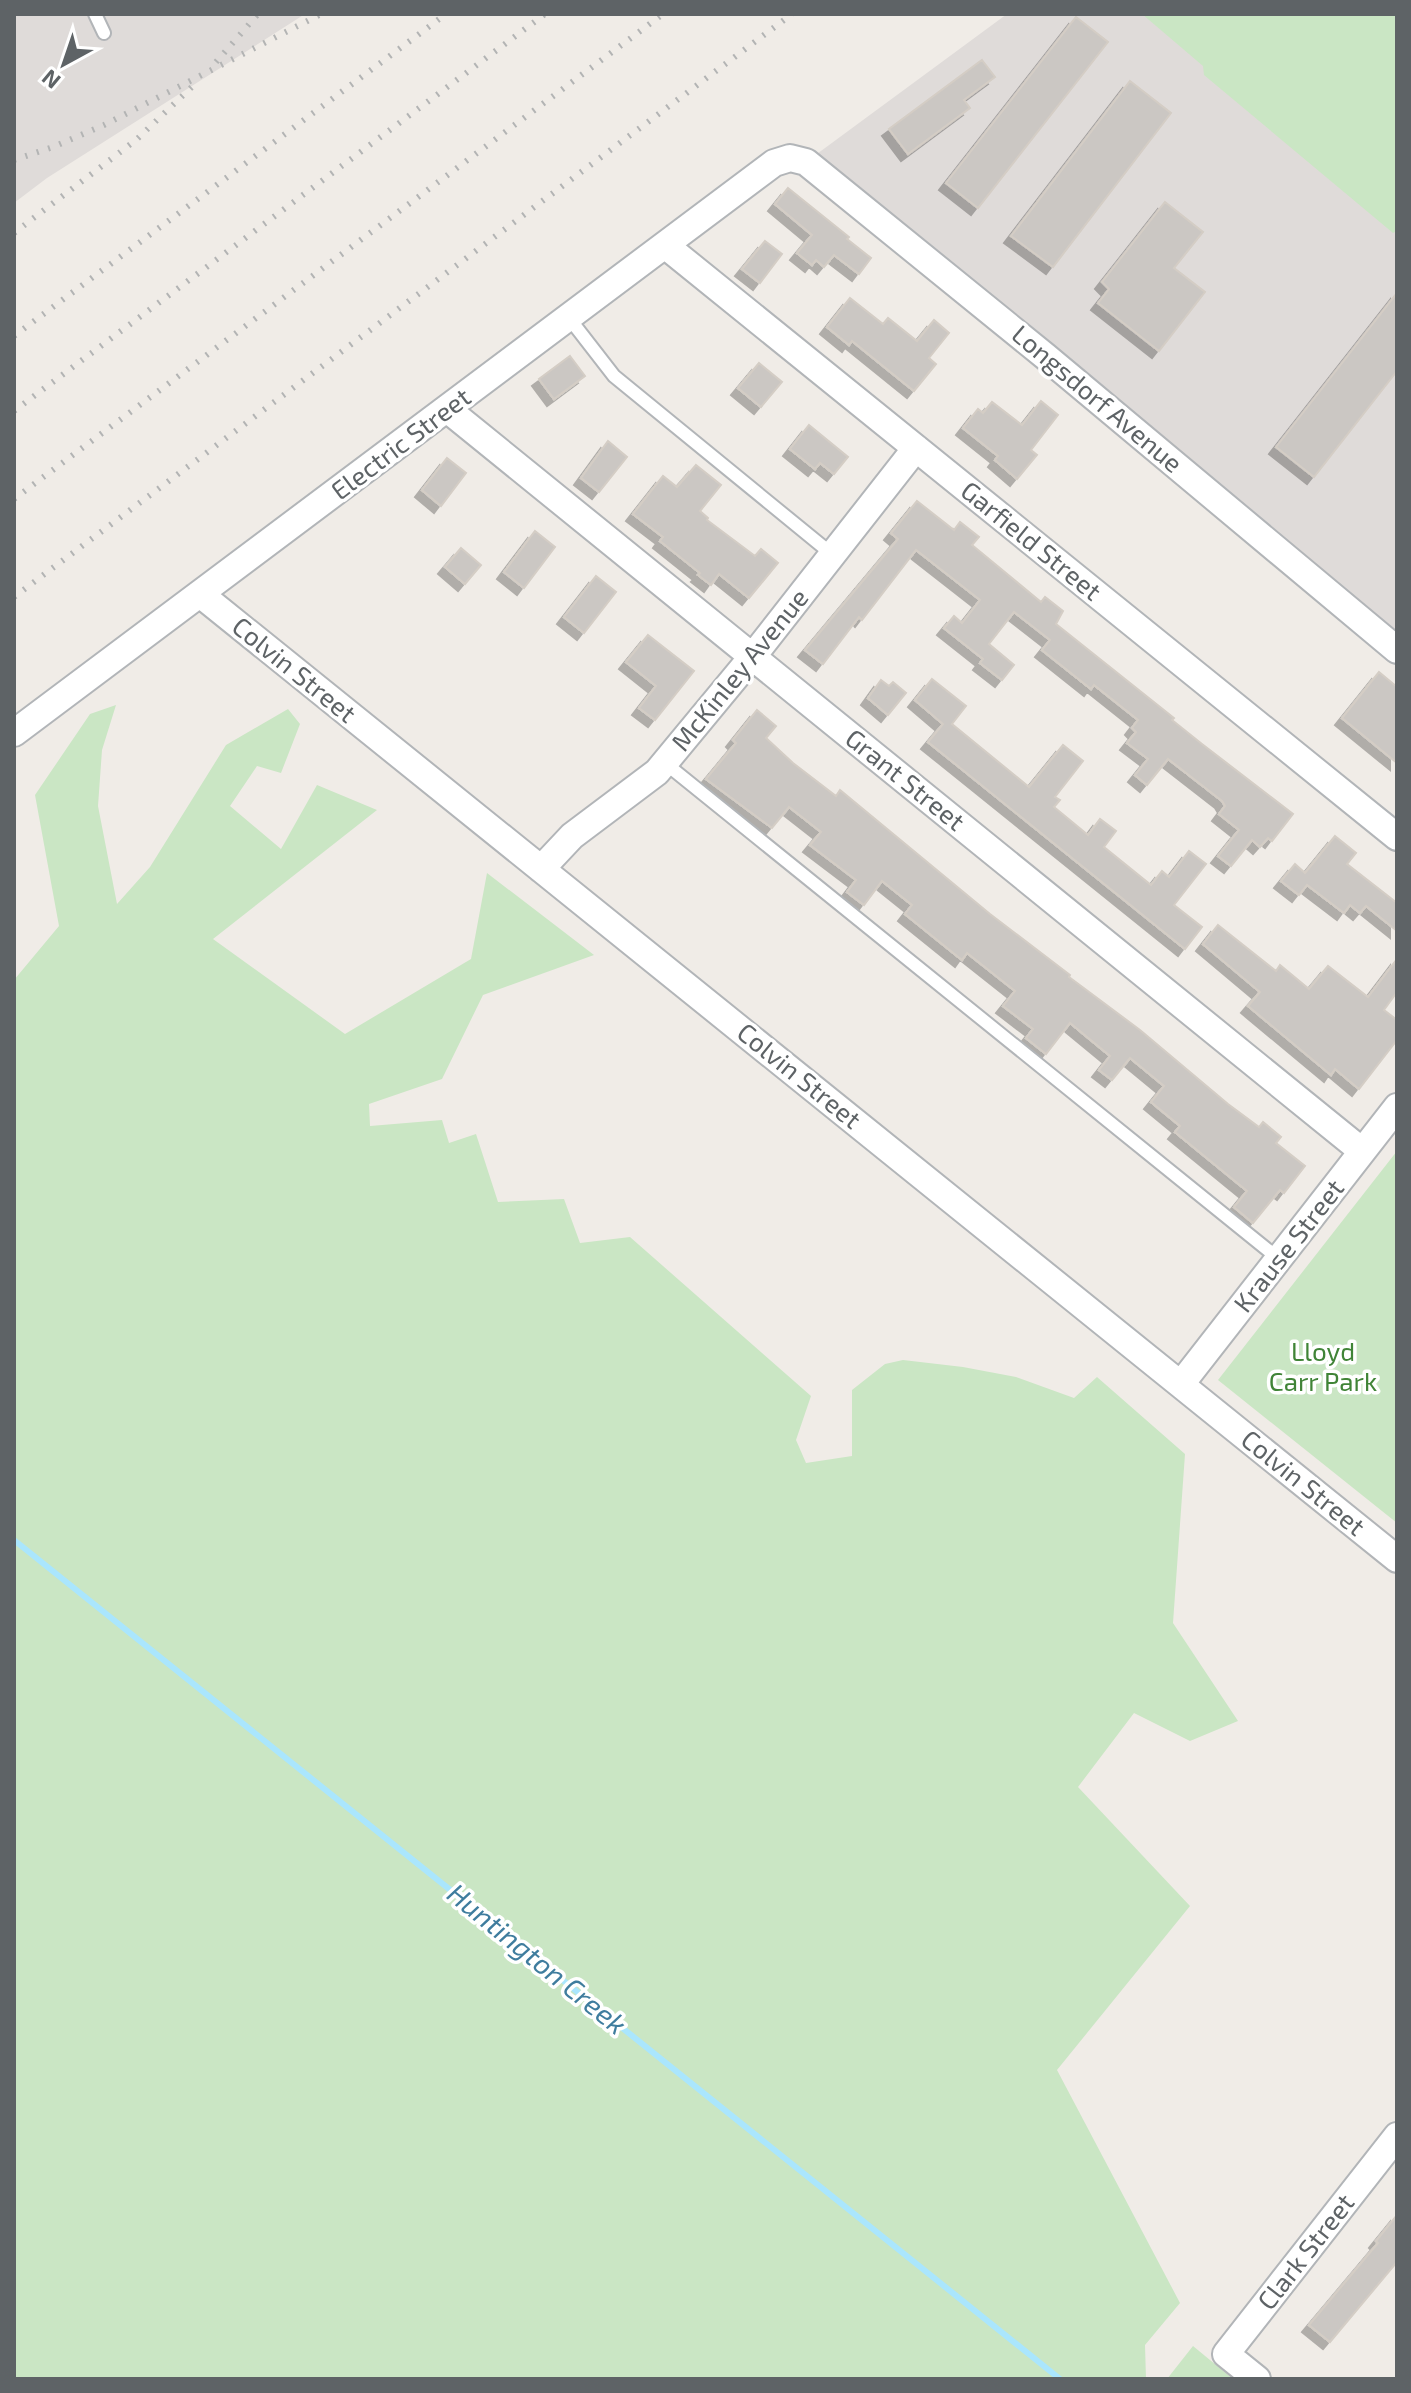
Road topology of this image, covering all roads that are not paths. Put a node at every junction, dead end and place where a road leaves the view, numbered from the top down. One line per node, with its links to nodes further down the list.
1 (95, 14): 2 (lane)
2 (104, 33)
3 (790, 158): 4 (street, Electric Street); 10 (street, Longsdorf Avenue)
4 (666, 246): 5 (street, Electric Street); 7 (street, Garfield Street)
5 (569, 318): 6 (street, Electric Street); 8 (lane)
6 (447, 409): 9 (street, Electric Street); 11 (street, Grant Street)
7 (916, 448): 8 (street, McKinley Avenue); 14 (street, Garfield Street)
8 (833, 555): 11 (street, McKinley Avenue)
9 (200, 594): 12 (street, Electric Street); 15 (street, Colvin Street)
10 (1397, 650)
11 (753, 656): 13 (street, McKinley Avenue); 17 (street, Grant Street)
12 (14, 733)
13 (665, 763): 15 (street, McKinley Avenue); 18 (lane)
14 (1397, 837)
15 (541, 869): 19 (street, Colvin Street)
16 (1397, 1107): 17 (street, Krause Street)
17 (1362, 1151): 18 (street, Krause Street)
18 (1279, 1259): 19 (street, Krause Street)
19 (1181, 1384): 20 (street, Colvin Street)
20 (1397, 1559)
21 (1397, 2136): 22 (street, Clark Street)
22 (1249, 2372)

